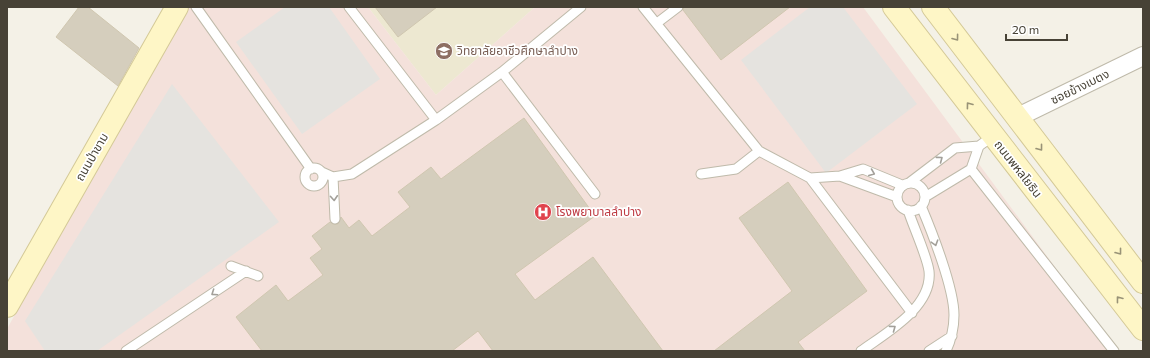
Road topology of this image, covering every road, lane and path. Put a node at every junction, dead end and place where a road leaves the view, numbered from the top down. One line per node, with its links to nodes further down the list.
1 (177, 7): 33 (main road, ถนนป่าขาม)
2 (196, 7): 16 (lane)
3 (349, 7): 13 (lane)
4 (581, 7): 11 (lane)
5 (643, 7): 9 (lane)
6 (678, 7): 9 (lane)
7 (894, 7): 14 (main road, ถนนพหลโยธิน, one-way to 7)
8 (932, 7): 12 (main road, one-way to 12)
9 (657, 23): 15 (lane)
10 (1143, 56): 12 (street, ซอยข้างเบตง)
11 (502, 72): 13 (lane); 24 (lane)
12 (1016, 118): 14 (main road); 32 (main road, one-way to 32)
13 (436, 120): 21 (lane)
14 (986, 141): 17 (lane); 23 (lane, one-way to 14); 35 (main road, ถนนพหลโยธิน, one-way to 14)
15 (759, 151): 19 (lane); 22 (lane)
16 (311, 169): 18 (lane); 18 (lane)
17 (970, 169): 26 (lane); 41 (lane)
18 (322, 172): 21 (lane)
19 (701, 174)
20 (840, 176): 22 (lane); 23 (lane, one-way to 23); 25 (lane)
21 (333, 177): 28 (lane, one-way to 28)
22 (810, 178): 34 (lane)
23 (906, 184): 25 (lane); 26 (lane)
24 (595, 194)
25 (897, 197): 27 (lane)
26 (923, 202): 27 (lane); 36 (lane, one-way to 36)
27 (908, 210): 34 (lane)
28 (336, 219)
29 (231, 266): 30 (lane)
30 (246, 271): 31 (lane); 37 (lane, one-way to 37)
31 (258, 276)
32 (1143, 282)
33 (7, 306)
34 (912, 313): 38 (lane, one-way to 34)
35 (1143, 330)
36 (952, 336): 39 (lane); 40 (lane)
37 (126, 351)
38 (861, 351)
39 (929, 351)
40 (946, 351)
41 (1114, 351)

